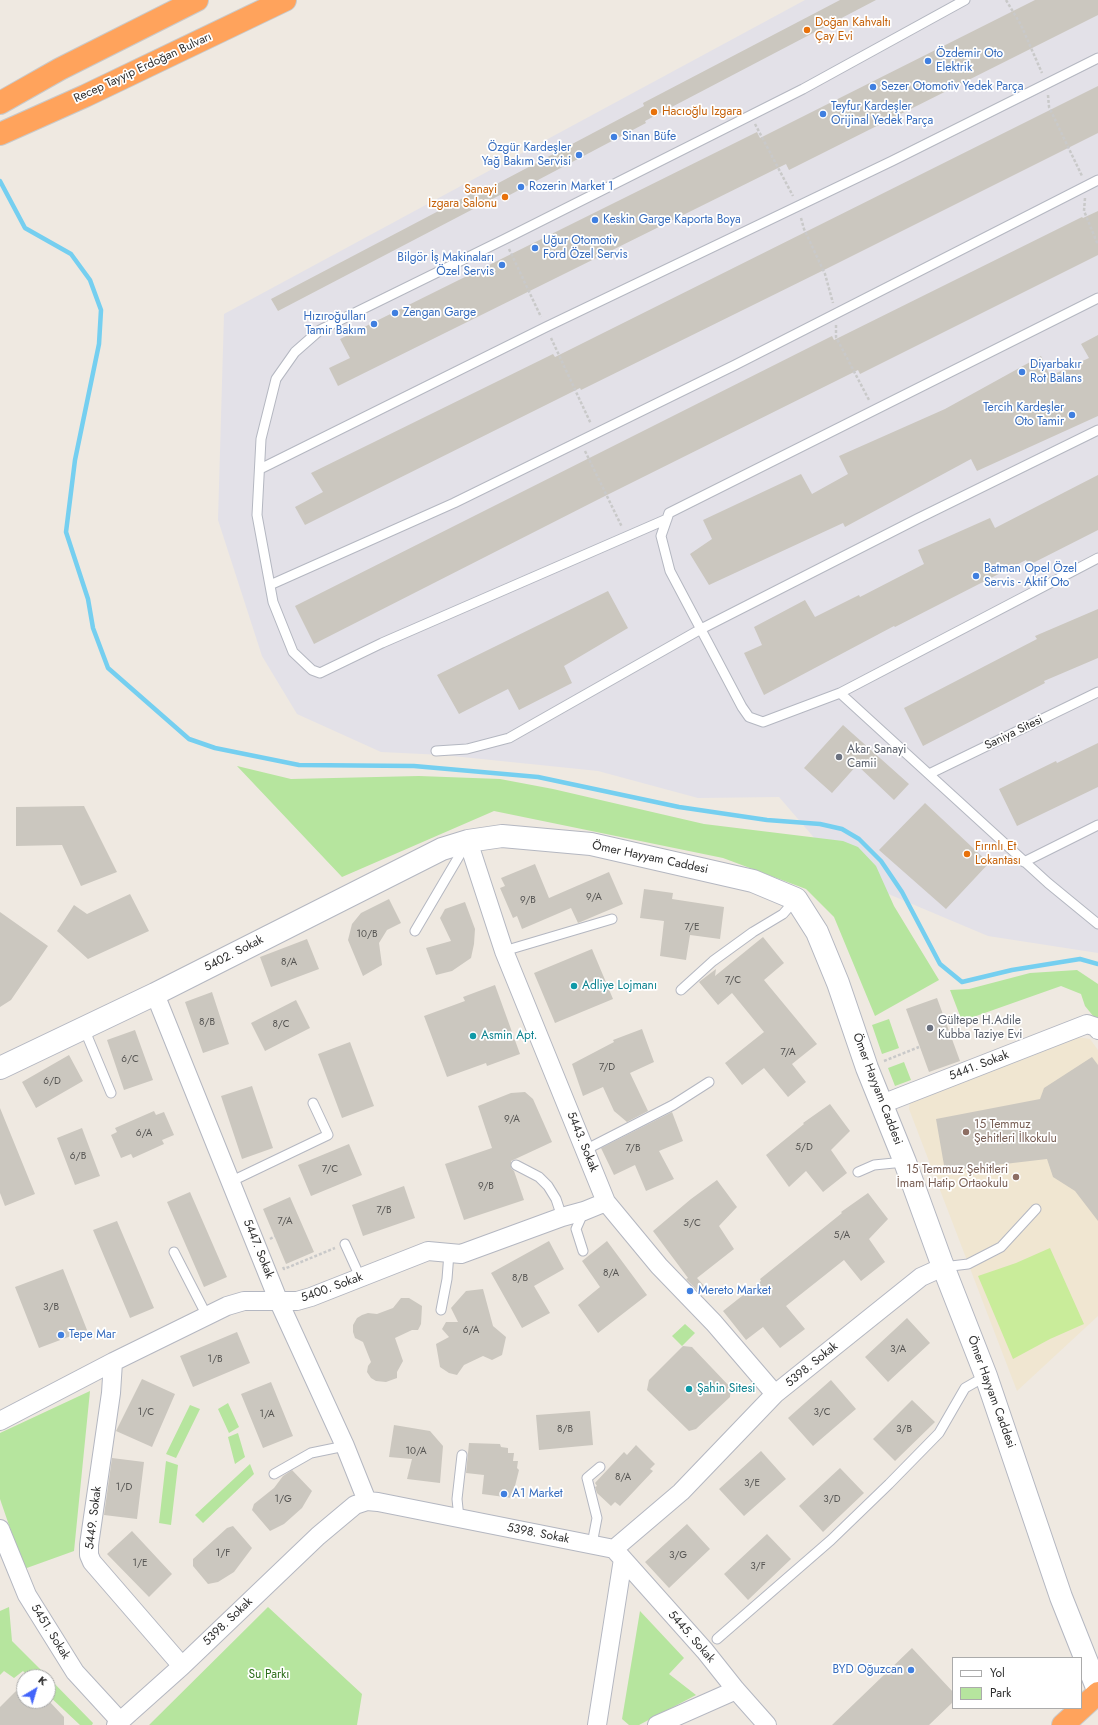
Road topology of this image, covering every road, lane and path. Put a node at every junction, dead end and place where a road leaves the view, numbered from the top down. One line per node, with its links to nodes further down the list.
1 (197, 0): 7 (highway)
2 (285, 0): 9 (highway, Recep Tayyip Erdoğan Bulvarı)
3 (965, 0): 8 (lane)
4 (1006, 0): 6 (path)
5 (1098, 58): 6 (lane)
6 (1046, 84): 11 (path); 12 (lane)
7 (0, 103)
8 (751, 115): 12 (path); 19 (lane)
9 (0, 134)
10 (1098, 180): 11 (lane)
11 (1086, 186): 13 (path); 15 (lane)
12 (798, 206): 15 (path); 19 (lane)
13 (1098, 245)
14 (1098, 298): 16 (lane)
15 (836, 314): 16 (path); 18 (lane)
16 (874, 410): 20 (lane)
17 (1098, 430): 24 (lane)
18 (581, 441): 21 (path); 23 (lane)
19 (260, 469): 23 (lane)
20 (667, 520): 21 (lane); 24 (lane)
21 (626, 537): 23 (lane)
22 (1098, 558): 26 (lane)
23 (270, 585)
24 (701, 629): 26 (lane); 27 (lane)
25 (1098, 692): 28 (lane, Saniya Sitesi)
26 (840, 693): 28 (lane)
27 (436, 751)
28 (929, 774): 31 (lane)
29 (1098, 825): 31 (lane)
30 (468, 841): 32 (street, Ömer Hayyam Caddesi); 35 (lane); 36 (street, 5443. Sokak); 38 (street, 5402. Sokak)
31 (1024, 862): 34 (lane)
32 (796, 899): 37 (lane); 43 (street, Ömer Hayyam Caddesi)
33 (612, 919): 36 (lane)
34 (1098, 924)
35 (415, 930)
36 (504, 951): 48 (street, 5443. Sokak)
37 (681, 990)
38 (155, 994): 39 (street, 5402. Sokak); 52 (street, 5447. Sokak)
39 (87, 1027): 42 (street, 5402. Sokak); 45 (lane)
40 (1098, 1030): 47 (street, 5441. Sokak)
41 (919, 1047): 43 (path)
42 (0, 1068)
43 (867, 1068): 47 (street, Ömer Hayyam Caddesi)
44 (709, 1082): 48 (lane)
45 (111, 1093)
46 (313, 1103): 52 (lane)
47 (882, 1104): 49 (street, Ömer Hayyam Caddesi)
48 (585, 1150): 53 (street, 5443. Sokak)
49 (906, 1162): 51 (lane); 64 (street, Ömer Hayyam Caddesi)
50 (516, 1165): 56 (lane)
51 (858, 1172)
52 (232, 1181): 66 (street, 5447. Sokak)
53 (606, 1202): 55 (street, 5400. Sokak); 71 (street, 5443. Sokak)
54 (1036, 1209): 64 (lane)
55 (584, 1211): 56 (street, 5400. Sokak); 60 (lane)
56 (562, 1217): 62 (street, 5400. Sokak)
57 (275, 1236): 58 (path)
58 (273, 1244)
59 (345, 1244): 63 (path); 65 (lane)
60 (583, 1251)
61 (174, 1252): 68 (lane)
62 (449, 1253): 65 (street, 5400. Sokak); 67 (lane)
63 (281, 1262)
64 (943, 1267): 70 (street, Ömer Hayyam Caddesi); 71 (street, 5398. Sokak)
65 (360, 1277): 66 (street, 5400. Sokak)
66 (279, 1302): 68 (street, 5400. Sokak); 73 (street, 5447. Sokak)
67 (441, 1310)
68 (207, 1316): 69 (street, 5400. Sokak)
69 (113, 1362): 72 (street, 5400. Sokak); 83 (street, 5449. Sokak)
70 (986, 1376): 82 (lane); 85 (street, Ömer Hayyam Caddesi)
71 (776, 1394): 81 (street, 5398. Sokak)
72 (0, 1421)
73 (345, 1446): 76 (lane); 77 (street, 5447. Sokak)
74 (462, 1455): 78 (lane)
75 (600, 1467): 80 (lane)
76 (274, 1474)
77 (368, 1501): 78 (street, 5398. Sokak); 83 (street, 5398. Sokak)
78 (459, 1518): 80 (street, 5398. Sokak)
79 (0, 1529): 89 (street, 5451. Sokak)
80 (592, 1544): 81 (street, 5398. Sokak)
81 (619, 1554): 84 (street, 5445. Sokak); 90 (street)
82 (717, 1640)
83 (182, 1666): 89 (street, 5398. Sokak)
84 (736, 1690): 91 (street); 92 (street, 5445. Sokak)
85 (1098, 1690)
86 (1098, 1693): 87 (highway)
87 (1082, 1708)
88 (1080, 1709): 93 (highway)
89 (118, 1723)
90 (597, 1725)
91 (657, 1725)
92 (767, 1725)
93 (1063, 1725)

